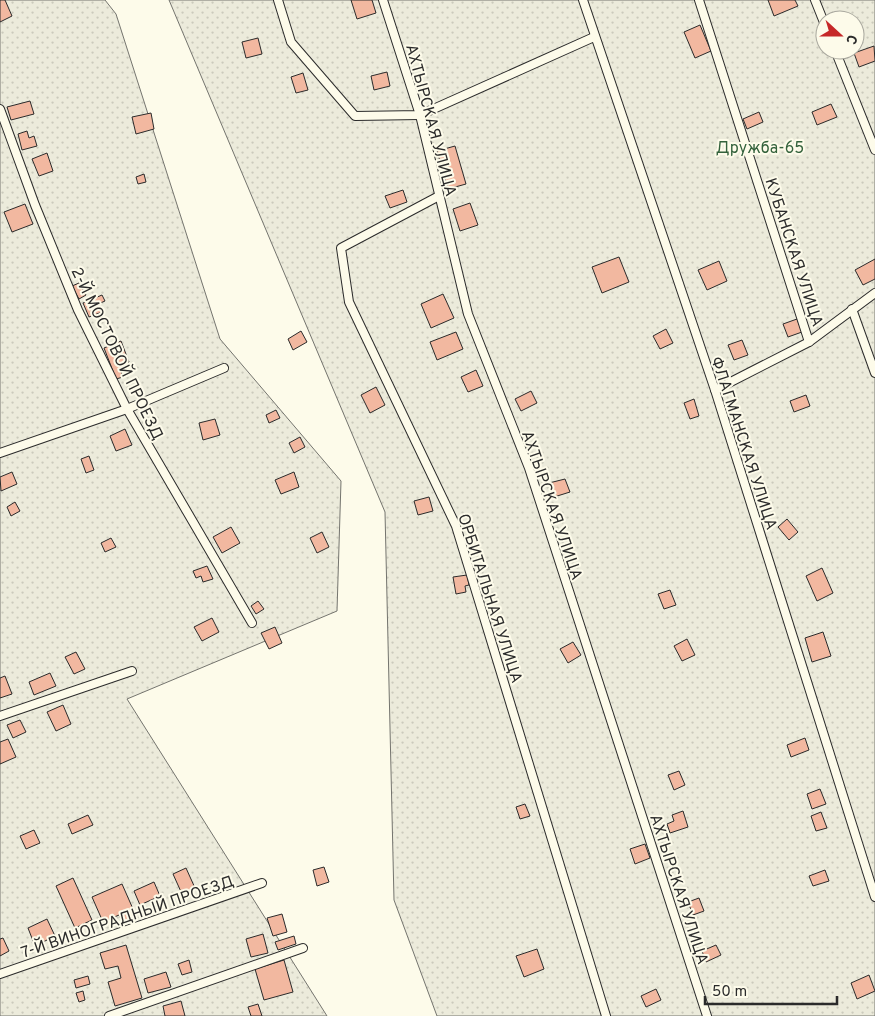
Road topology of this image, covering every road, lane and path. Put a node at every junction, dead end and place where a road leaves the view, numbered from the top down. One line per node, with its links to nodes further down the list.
1 (278, 0): 8 (lane)
2 (383, 0): 8 (lane, АХТЫРСКАЯ УЛИЦА)
3 (583, 0): 5 (lane, ФЛАГМАНСКАЯ УЛИЦА)
4 (699, 0): 13 (lane, КУБАНСКАЯ УЛИЦА)
5 (594, 37): 8 (lane); 16 (lane, ФЛАГМАНСКАЯ УЛИЦА)
6 (839, 60): 9 (lane)
7 (0, 109): 17 (lane, 2-Й МОСТОВОЙ ПРОЕЗД)
8 (420, 115): 10 (lane, АХТЫРСКАЯ УЛИЦА)
9 (875, 150)
10 (439, 196): 27 (lane, ОРБИТАЛЬНАЯ УЛИЦА); 28 (lane, АХТЫРСКАЯ УЛИЦА)
11 (875, 293): 12 (lane)
12 (852, 309): 13 (lane); 15 (lane)
13 (809, 342): 16 (lane)
14 (224, 368): 17 (lane)
15 (875, 373)
16 (715, 390): 23 (lane, ФЛАГМАНСКАЯ УЛИЦА)
17 (127, 409): 18 (lane); 19 (lane, 2-Й МОСТОВОЙ ПРОЕЗД)
18 (0, 453)
19 (252, 623)
20 (132, 671): 21 (lane)
21 (0, 716)
22 (262, 883): 25 (lane, 7-Й ВИНОГРАДНЫЙ ПРОЕЗД)
23 (875, 897)
24 (303, 948): 26 (lane)
25 (0, 974)
26 (109, 1016)
27 (606, 1016)
28 (707, 1016)

